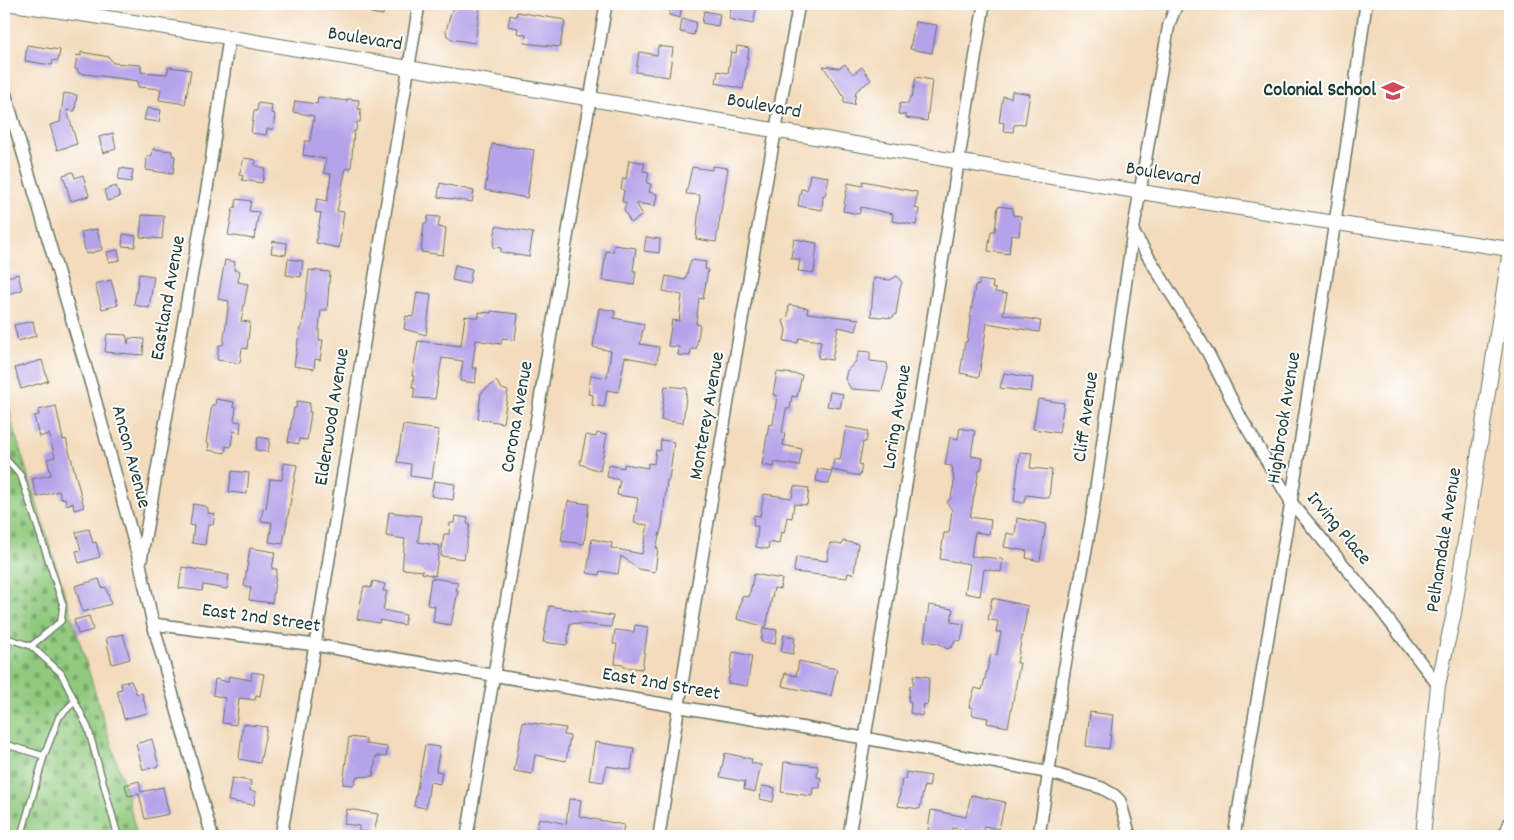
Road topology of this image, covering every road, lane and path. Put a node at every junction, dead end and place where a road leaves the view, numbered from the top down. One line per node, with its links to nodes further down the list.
1 (8, 4): 9 (street)
2 (12, 4): 10 (street, Boulevard)
3 (419, 4): 11 (street, Elderwood Avenue)
4 (606, 4): 13 (street, Corona Avenue)
5 (800, 4): 14 (street, Monterey Avenue)
6 (984, 4): 15 (street, Loring Avenue)
7 (1177, 4): 16 (street, Cliff Avenue)
8 (1366, 4): 17 (street, Highbrook Avenue)
9 (4, 5)
10 (229, 38): 11 (street, Boulevard); 22 (street, Eastland Avenue)
11 (409, 67): 13 (street, Boulevard); 25 (street, Elderwood Avenue)
12 (4, 89): 22 (street, Ancon Avenue)
13 (590, 99): 14 (street, Boulevard); 27 (street, Corona Avenue)
14 (776, 129): 15 (street, Boulevard); 30 (street, Monterey Avenue)
15 (958, 163): 16 (street, Boulevard); 31 (street, Loring Avenue)
16 (1141, 192): 17 (street, Boulevard); 18 (street, Cliff Avenue)
17 (1333, 224): 19 (street, Boulevard); 21 (street, Highbrook Avenue)
18 (1133, 232): 21 (street, Irving Place); 34 (street, Cliff Avenue)
19 (1510, 250): 28 (street, Pelhamdale Avenue)
20 (4, 457): 26 (lane)
21 (1291, 502): 28 (street, Irving Place); 45 (street, Highbrook Avenue)
22 (140, 564): 23 (street, Ancon Avenue)
23 (153, 624): 25 (street, East 2nd Street); 38 (street, Ancon Avenue)
24 (4, 636): 26 (lane)
25 (315, 645): 27 (street, East 2nd Street); 39 (street, Elderwood Avenue)
26 (31, 646): 29 (lane)
27 (493, 675): 30 (street, East 2nd Street); 40 (street, Corona Avenue)
28 (1438, 685): 46 (street, Pelhamdale Avenue)
29 (74, 702): 33 (lane); 37 (lane)
30 (678, 707): 31 (street, East 2nd Street); 41 (street, Monterey Avenue)
31 (864, 738): 34 (street, East 2nd Street); 42 (street, Loring Avenue)
32 (4, 744): 33 (lane)
33 (44, 756): 36 (lane)
34 (1050, 773): 43 (street, Cliff Avenue); 44 (street, East 2nd Street)
35 (1510, 822): 47 (street)
36 (21, 836)
37 (118, 836)
38 (212, 836)
39 (281, 836)
40 (467, 836)
41 (659, 836)
42 (849, 836)
43 (1039, 836)
44 (1130, 836)
45 (1234, 836)
46 (1423, 836)
47 (1504, 836)

